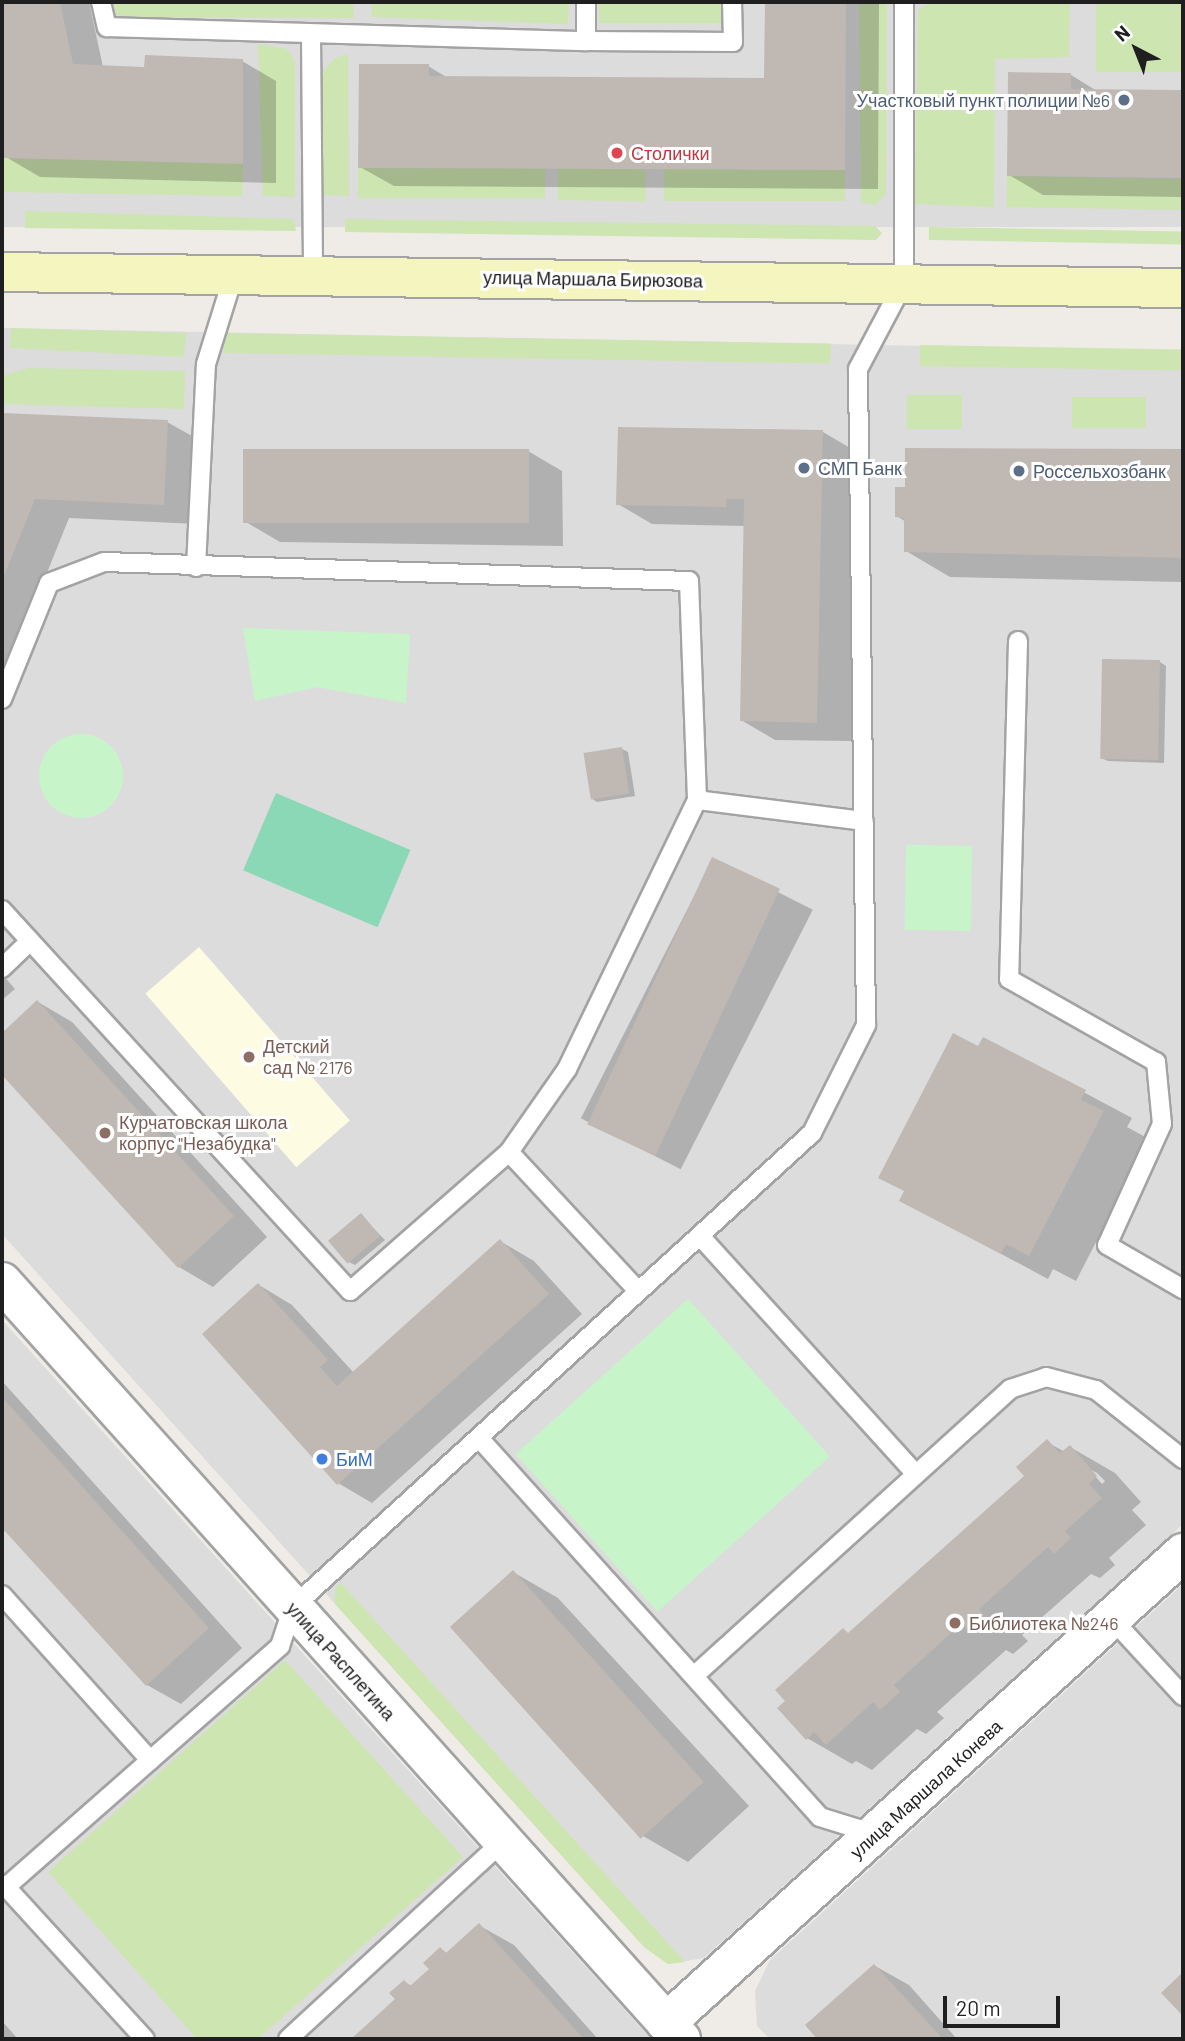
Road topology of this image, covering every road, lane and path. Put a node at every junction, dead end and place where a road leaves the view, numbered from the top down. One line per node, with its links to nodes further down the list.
1 (101, 2): 5 (lane)
2 (586, 2): 6 (lane)
3 (732, 2): 6 (lane)
4 (904, 2): 10 (lane)
5 (311, 35): 6 (lane); 9 (lane)
6 (586, 41)
7 (2, 272): 8 (main road, улица Маршала Бирюзова)
8 (234, 274): 9 (main road, улица Маршала Бирюзова); 12 (lane)
9 (313, 276): 10 (main road, улица Маршала Бирюзова)
10 (904, 282): 11 (main road, улица Маршала Бирюзова); 16 (lane)
11 (1183, 288)
12 (196, 567): 14 (lane); 15 (lane)
13 (1018, 641): 23 (lane)
14 (2, 699)
15 (697, 800): 16 (lane); 20 (lane)
16 (863, 821): 21 (lane)
17 (2, 910): 18 (lane)
18 (30, 941): 19 (lane); 20 (lane)
19 (2, 968)
20 (509, 1152): 24 (lane)
21 (699, 1236): 24 (lane); 27 (lane)
22 (2, 1282): 30 (street, улица Расплетина)
23 (1183, 1289)
24 (638, 1291): 25 (lane)
25 (479, 1438): 30 (lane); 32 (lane)
26 (1183, 1459): 27 (lane)
27 (916, 1474): 32 (lane)
28 (1183, 1553): 31 (street, улица Маршала Конева)
29 (2, 1595): 34 (lane)
30 (293, 1607): 34 (lane); 36 (street, улица Расплетина)
31 (1112, 1619): 33 (lane); 35 (street, улица Маршала Конева)
32 (695, 1675): 35 (lane)
33 (1183, 1696)
34 (150, 1760): 37 (lane)
35 (877, 1835): 38 (street, улица Маршала Конева)
36 (503, 1841): 38 (street, улица Расплетина); 40 (lane)
37 (4, 1886): 39 (lane)
38 (673, 2031)
39 (145, 2039)
40 (288, 2039)

